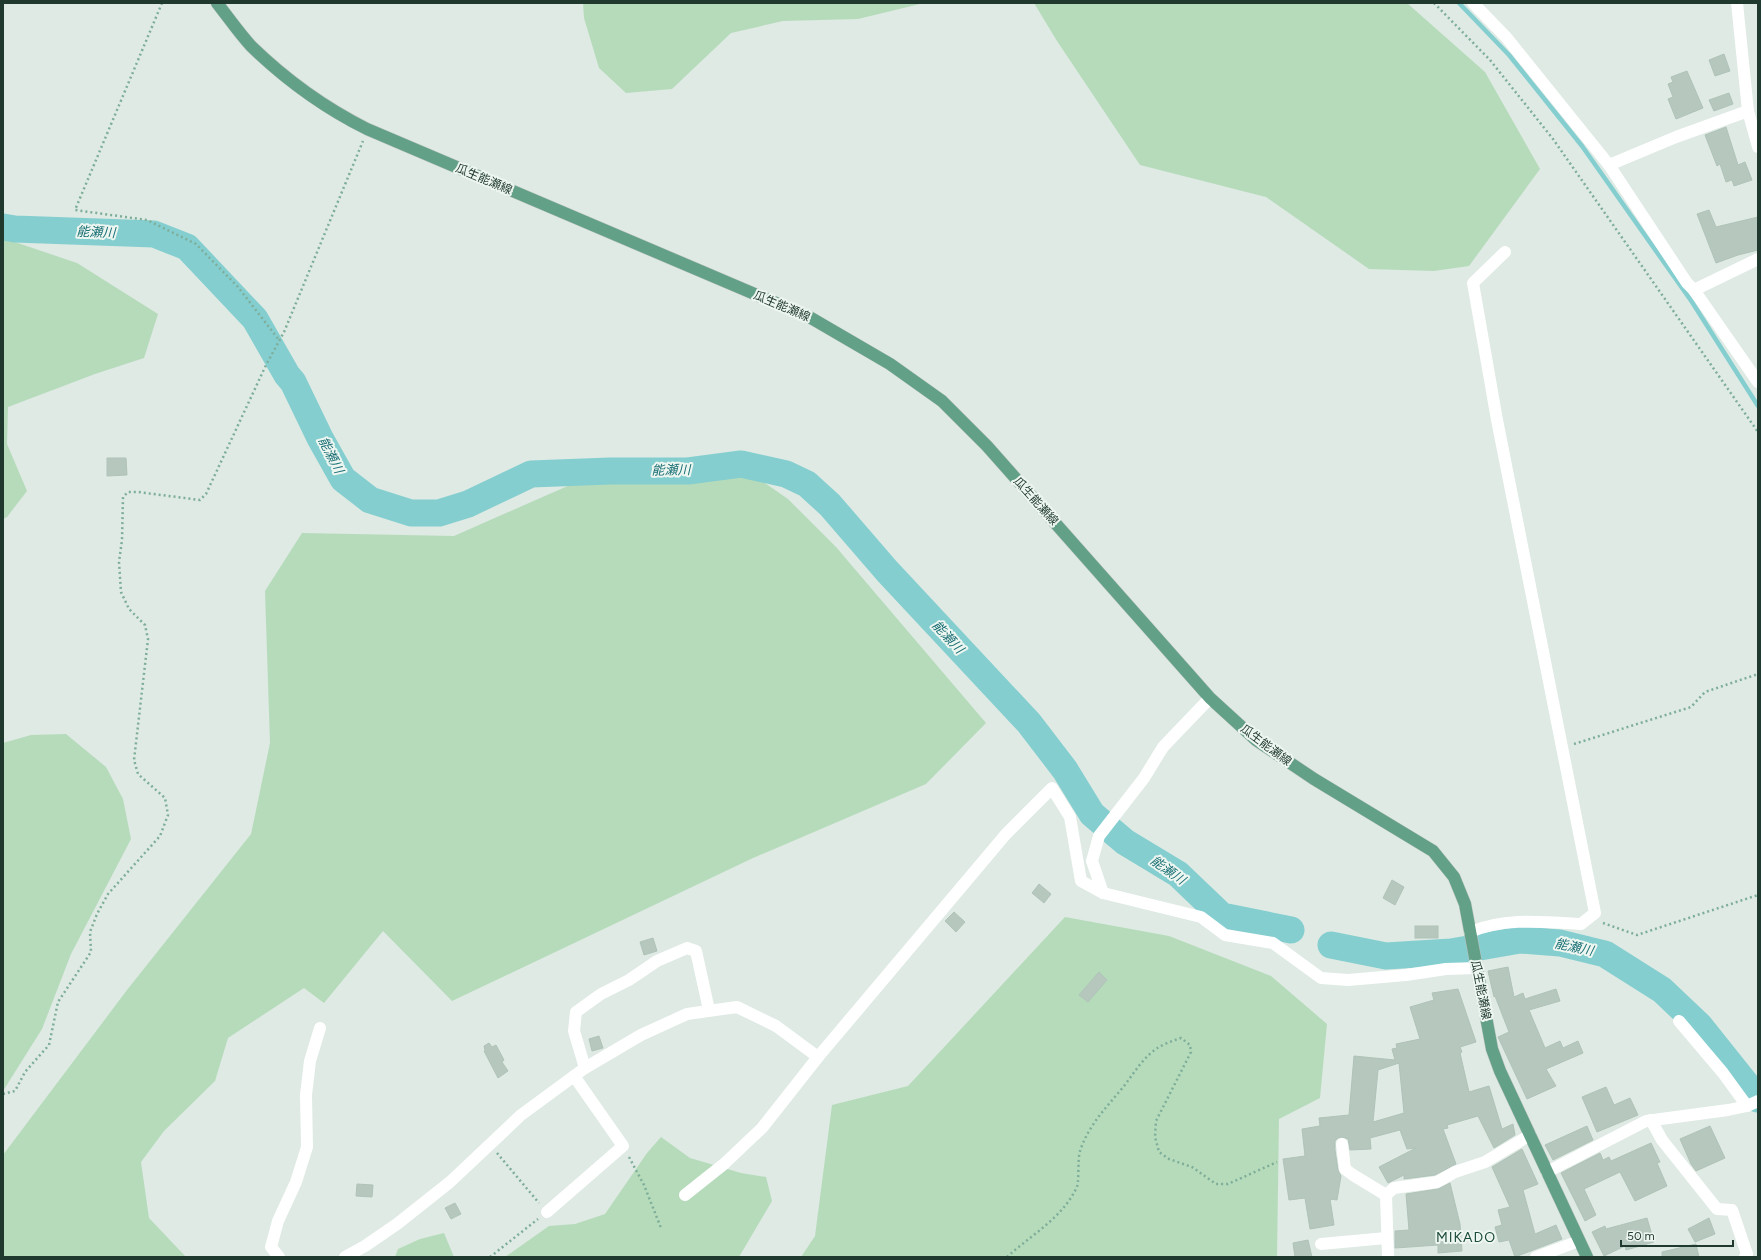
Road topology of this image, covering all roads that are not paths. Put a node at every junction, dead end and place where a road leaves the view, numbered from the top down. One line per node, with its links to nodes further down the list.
1 (217, 3): 11 (main road, 瓜生能瀬線)
2 (1473, 3): 6 (street)
3 (1737, 3): 4 (street)
4 (1748, 111): 5 (street); 6 (street)
5 (1758, 147)
6 (1609, 165): 9 (street)
7 (1506, 252): 13 (street)
8 (1758, 259): 9 (street)
9 (1694, 290): 10 (street)
10 (1758, 382)
11 (1210, 698): 12 (street); 13 (main road, 瓜生能瀬線)
12 (1104, 893): 14 (street); 18 (street)
13 (1470, 932): 14 (main road, 瓜生能瀬線)
14 (1477, 968): 23 (main road, 瓜生能瀬線)
15 (709, 1010): 18 (street); 19 (street); 19 (street)
16 (1679, 1021): 21 (street)
17 (320, 1028): 32 (street)
18 (818, 1057): 26 (street)
19 (585, 1068): 20 (street)
20 (574, 1076): 28 (street); 33 (street)
21 (1753, 1103): 22 (street)
22 (1651, 1120): 25 (street); 37 (street)
23 (1530, 1135): 25 (main road, 瓜生能瀬線); 27 (street)
24 (1342, 1144): 27 (street)
25 (1547, 1172): 30 (main road, 瓜生能瀬線)
26 (685, 1194)
27 (1386, 1195): 29 (street)
28 (547, 1212)
29 (1386, 1238): 31 (street); 34 (street)
30 (1579, 1241): 35 (street); 36 (main road, 瓜生能瀬線)
31 (1321, 1244)
32 (279, 1257)
33 (345, 1257)
34 (1390, 1257)
35 (1536, 1257)
36 (1587, 1257)
37 (1745, 1257)

